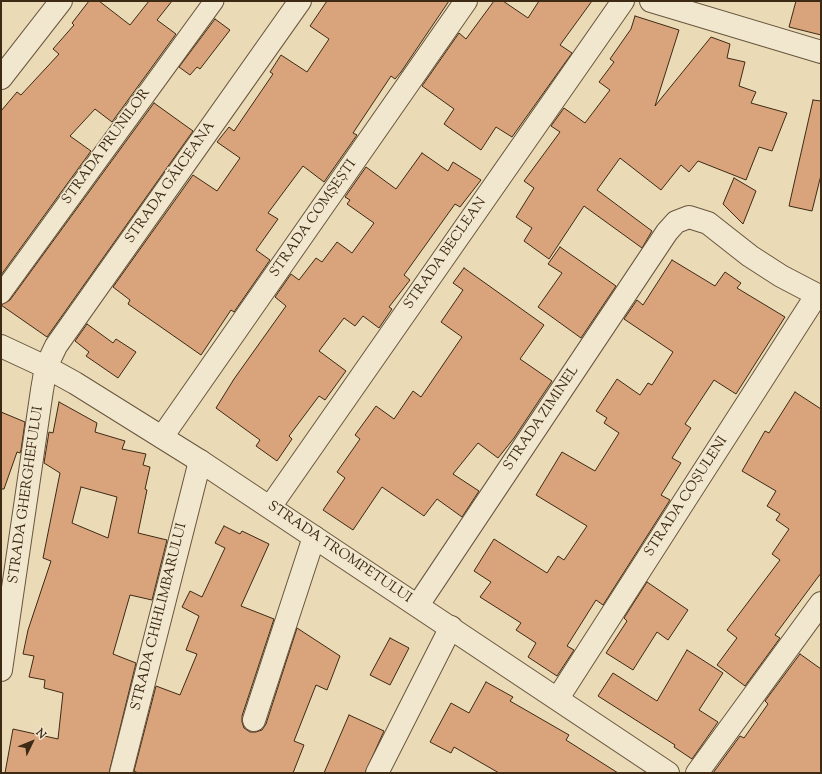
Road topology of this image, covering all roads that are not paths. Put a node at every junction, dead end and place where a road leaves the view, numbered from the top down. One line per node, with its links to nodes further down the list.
1 (61, 1): 8 (street)
2 (214, 1): 9 (street, STRADA PRUNILOR)
3 (300, 1): 12 (street, STRADA GĂICEANA)
4 (466, 1): 13 (street, STRADA COMȘEȘTI)
5 (623, 1): 15 (street, STRADA BECLEAN)
6 (651, 1): 7 (street)
7 (821, 52)
8 (1, 78)
9 (1, 294)
10 (819, 296): 18 (street, STRADA ZIMINEL); 21 (street, STRADA COȘULENI)
11 (1, 346): 12 (street, STRADA TROMPETULUI)
12 (46, 367): 13 (street, STRADA TROMPETULUI); 20 (street, STRADA GHERGHEFULUI)
13 (162, 437): 14 (street, STRADA TROMPETULUI)
14 (200, 460): 15 (street, STRADA TROMPETULUI); 23 (street, STRADA CHIHLIMBARULUI)
15 (270, 507): 16 (street, STRADA TROMPETULUI)
16 (314, 537): 18 (street, STRADA TROMPETULUI); 22 (street)
17 (821, 603): 26 (street)
18 (418, 605): 19 (street, STRADA TROMPETULUI)
19 (450, 627): 21 (street, STRADA TROMPETULUI); 24 (street)
20 (1, 670)
21 (558, 698): 25 (street, STRADA TROMPETULUI)
22 (254, 720)
23 (121, 773)
24 (377, 773)
25 (668, 773)
26 (696, 773)

